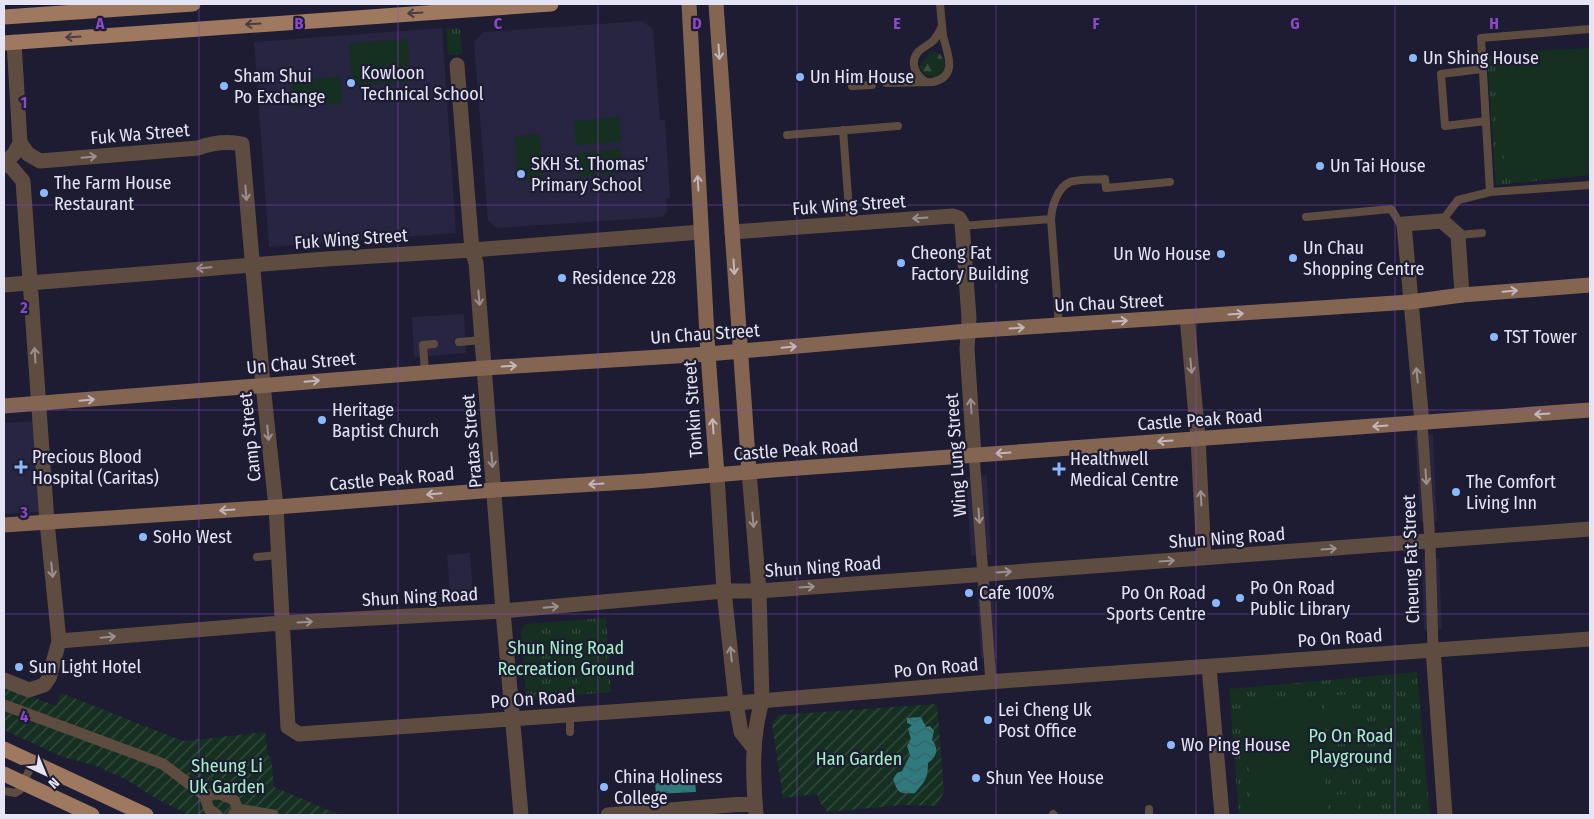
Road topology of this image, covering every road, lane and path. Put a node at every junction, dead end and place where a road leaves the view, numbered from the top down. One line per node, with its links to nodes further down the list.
1 (177, 4): 2 (main road); 7 (main road)
2 (192, 4)
3 (551, 4): 10 (main road, one-way to 10)
4 (689, 4): 32 (main road, Tonkin Street, one-way to 4)
5 (716, 4): 33 (main road, Tonkin Street, one-way to 33)
6 (940, 4): 8 (lane)
7 (4, 17)
8 (942, 26): 13 (lane); 13 (lane)
9 (1590, 29): 12 (lane)
10 (9, 42): 22 (street)
11 (457, 65): 36 (street, Pratas Street)
12 (1482, 69): 17 (lane); 17 (lane)
13 (926, 82): 14 (lane)
14 (886, 83)
15 (872, 84): 16 (lane)
16 (852, 86)
17 (1486, 121): 25 (lane)
18 (898, 126): 19 (lane)
19 (843, 130): 20 (lane); 29 (lane)
20 (787, 135)
21 (242, 144): 22 (street, Fuk Wa Street, one-way to 21); 37 (street, Camp Street, one-way to 37)
22 (18, 161): 38 (street)
23 (1170, 182): 27 (lane)
24 (1590, 186): 25 (lane)
25 (1490, 192): 28 (lane)
26 (1306, 217): 31 (lane)
27 (1051, 220): 30 (lane); 44 (lane)
28 (1442, 221): 31 (street); 35 (street)
29 (850, 223): 30 (street, Fuk Wing Street, one-way to 29); 33 (street, Fuk Wing Street)
30 (962, 226): 45 (street, Wing Lung Street)
31 (1404, 229): 42 (street)
32 (701, 232): 36 (street, Fuk Wing Street); 50 (main road, Tonkin Street)
33 (732, 232): 49 (main road, Tonkin Street, one-way to 49)
34 (1482, 233): 35 (lane)
35 (1458, 236): 41 (street)
36 (472, 250): 37 (street, Fuk Wing Street); 46 (street, Pratas Street, one-way to 46)
37 (253, 264): 38 (street, Fuk Wing Street, one-way to 38); 53 (street, Camp Street)
38 (31, 283): 39 (street, Fuk Wing Street); 54 (street, one-way to 38)
39 (4, 284)
40 (1590, 285): 41 (main road, Un Chau Street, one-way to 40)
41 (1462, 295): 42 (main road, Un Chau Street)
42 (1410, 302): 43 (main road, Un Chau Street, one-way to 42); 57 (street, Cheung Fat Street, one-way to 42)
43 (1187, 317): 44 (main road, Un Chau Street, one-way to 43); 58 (street, one-way to 58)
44 (1058, 325): 45 (main road, Un Chau Street, one-way to 44)
45 (968, 331): 49 (main road, Un Chau Street, one-way to 45); 59 (street, Wing Lung Street, one-way to 45)
46 (482, 340): 47 (lane); 51 (street, Pratas Street)
47 (459, 342)
48 (434, 344): 52 (lane)
49 (740, 351): 50 (main road, Un Chau Street); 60 (main road, Tonkin Street)
50 (708, 354): 51 (main road, Un Chau Street, one-way to 50); 61 (main road, Tonkin Street, one-way to 50)
51 (484, 368): 52 (main road, Un Chau Street); 62 (street, Pratas Street, one-way to 62)
52 (425, 372): 53 (main road, Un Chau Street, one-way to 52)
53 (263, 385): 54 (main road, Un Chau Street, one-way to 53); 63 (street, Camp Street, one-way to 63)
54 (38, 404): 55 (main road, Un Chau Street); 64 (street)
55 (4, 406)
56 (1590, 410): 57 (main road, Castle Peak Road, one-way to 57)
57 (1422, 423): 58 (main road, Castle Peak Road, one-way to 58); 67 (street, Cheung Fat Street, one-way to 67)
58 (1198, 438): 59 (main road, Castle Peak Road, one-way to 59); 70 (street, one-way to 58)
59 (974, 455): 60 (main road, Castle Peak Road); 71 (street, Wing Lung Street, one-way to 71)
60 (749, 471): 61 (main road, Castle Peak Road); 72 (street, Tonkin Street, one-way to 72)
61 (717, 475): 62 (main road, Castle Peak Road, one-way to 62); 73 (street, Tonkin Street)
62 (495, 490): 63 (main road, Castle Peak Road, one-way to 63); 74 (street, Pratas Street)
63 (276, 507): 64 (main road, Castle Peak Road, one-way to 64); 68 (street, Camp Street)
64 (47, 522): 65 (main road, Castle Peak Road); 77 (street, one-way to 77)
65 (4, 525)
66 (1590, 529): 67 (street, Shun Ning Road)
67 (1430, 542): 70 (street, Shun Ning Road, one-way to 67); 78 (street, Cheung Fat Street)
68 (278, 555): 69 (lane); 75 (street, Camp Street)
69 (257, 557)
70 (1204, 558): 71 (street, Shun Ning Road, one-way to 70)
71 (983, 574): 72 (street, Shun Ning Road, one-way to 71); 81 (street, Wing Lung Street)
72 (759, 591): 73 (street, Shun Ning Road); 82 (street, Tonkin Street)
73 (724, 592): 74 (street, Shun Ning Road, one-way to 73); 83 (street, Tonkin Street, one-way to 73)
74 (503, 611): 75 (street, Shun Ning Road, one-way to 74); 86 (street, Pratas Street)
75 (281, 623): 77 (street, Shun Ning Road, one-way to 75); 87 (street, Camp Street)
76 (1590, 639): 78 (street, Po On Road)
77 (60, 641): 80 (street)
78 (1433, 649): 79 (street, Po On Road); 105 (street, Cheung Fat Street)
79 (1209, 667): 81 (street, Po On Road); 104 (street)
80 (4, 680)
81 (991, 682): 82 (street, Po On Road)
82 (762, 701): 83 (street, Po On Road); 90 (street, Tonkin Street)
83 (736, 703): 85 (street, Po On Road); 90 (street, Tonkin Street)
84 (4, 705): 95 (street)
85 (570, 715): 86 (street, Po On Road); 88 (lane)
86 (512, 719): 87 (street, Po On Road); 102 (street, Pratas Street)
87 (288, 727)
88 (570, 732)
89 (4, 748): 91 (main road)
90 (753, 748): 96 (street, Tonkin Street)
91 (33, 762): 93 (lane); 99 (main road)
92 (4, 774): 93 (main road)
93 (23, 783): 94 (lane); 98 (main road)
94 (4, 791)
95 (204, 795): 97 (street); 100 (street)
96 (755, 809): 103 (street)
97 (236, 812): 101 (street)
98 (92, 815)
99 (146, 815)
100 (216, 815)
101 (273, 815)
102 (521, 815)
103 (608, 815)
104 (1222, 815)
105 (1446, 815)

